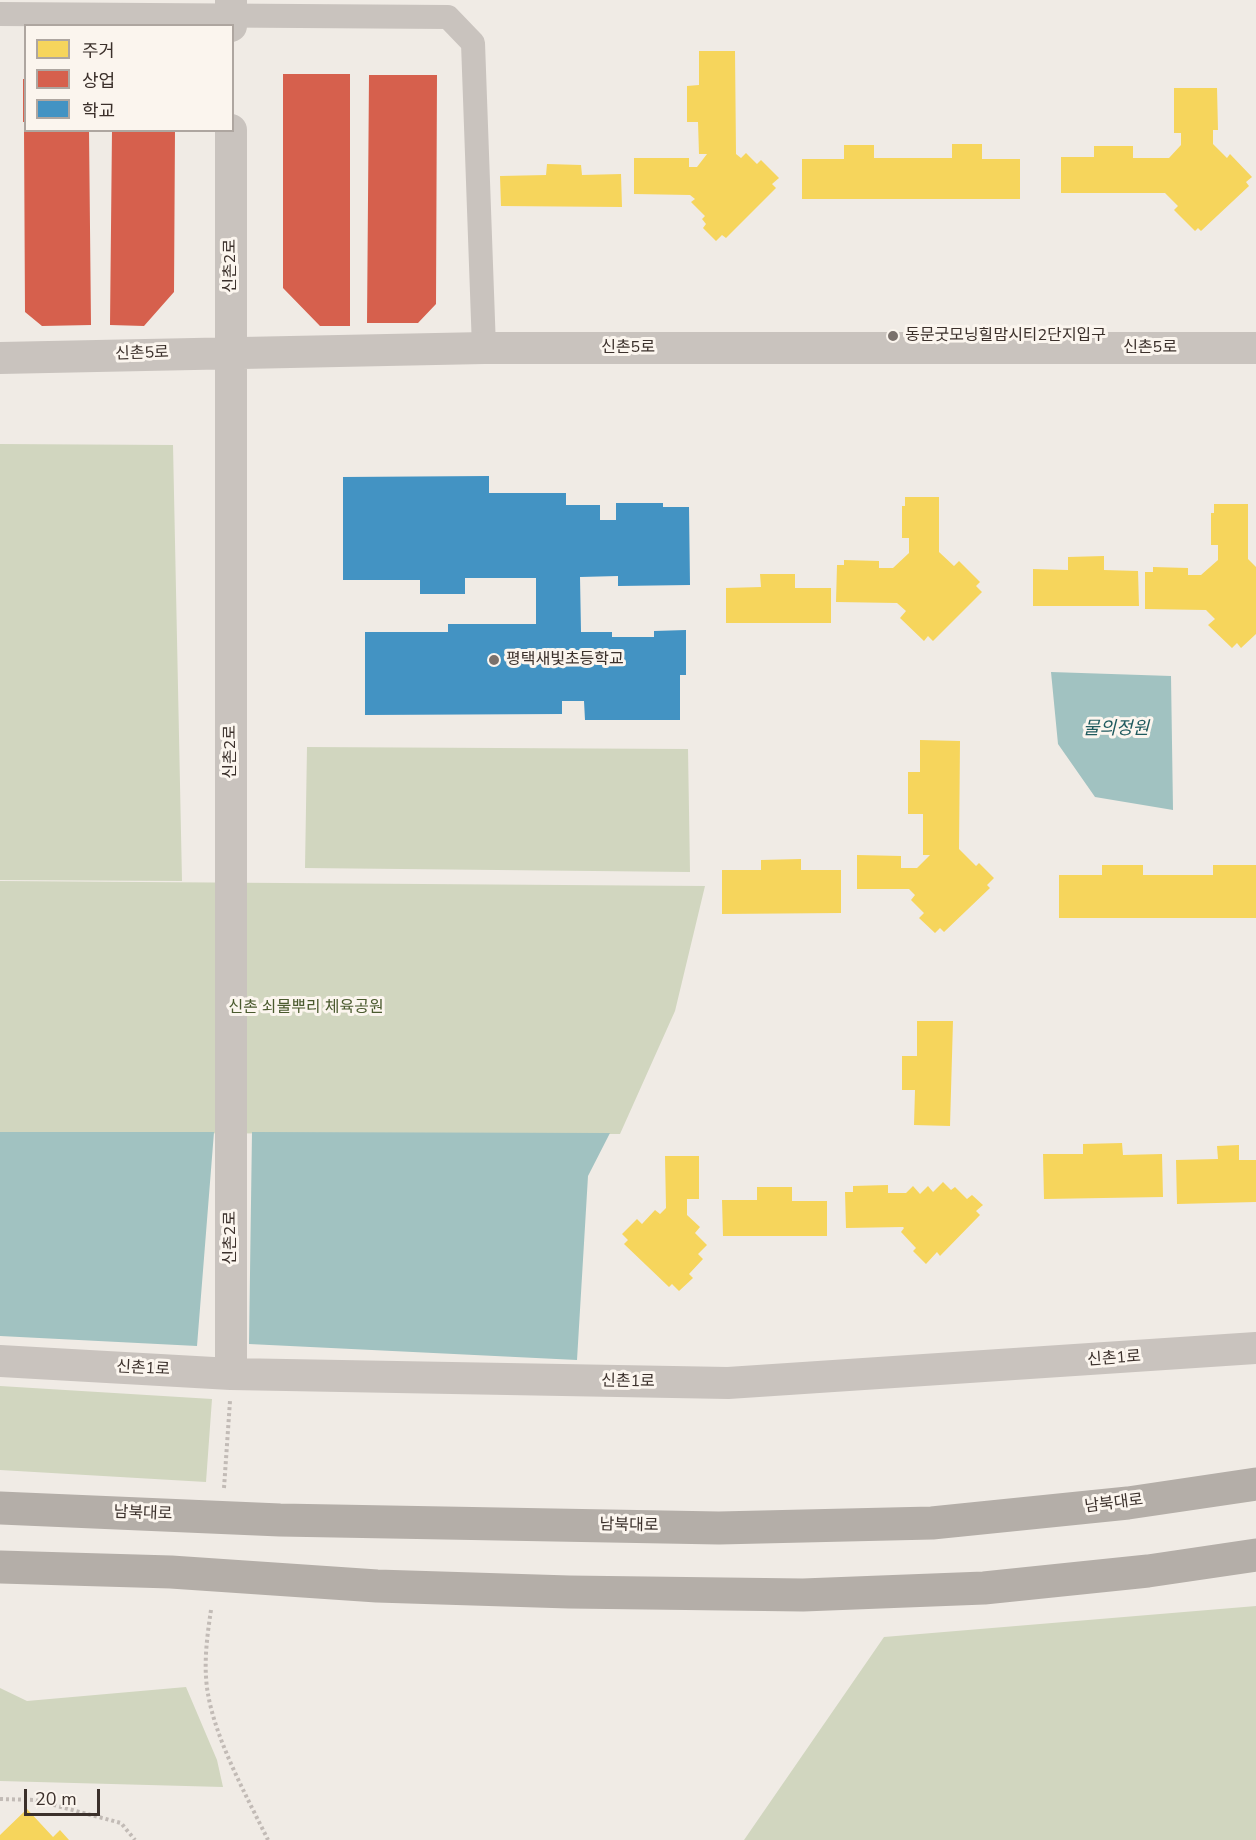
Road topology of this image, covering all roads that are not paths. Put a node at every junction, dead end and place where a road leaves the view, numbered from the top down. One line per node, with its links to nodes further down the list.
1 (231, 13): 2 (street); 4 (street)
2 (0, 14)
3 (231, 132): 6 (street, 신촌2로)
4 (484, 348): 5 (street, 신촌5로); 6 (street, 신촌5로)
5 (1256, 348)
6 (231, 351): 7 (street, 신촌5로); 10 (street, 신촌2로)
7 (0, 357)
8 (1256, 1348): 10 (street, 신촌1로)
9 (0, 1361): 10 (street, 신촌1로)
10 (231, 1374)
11 (1256, 1484): 12 (highway, 남북대로)
12 (0, 1508)
13 (1256, 1556): 14 (highway)
14 (0, 1567)

